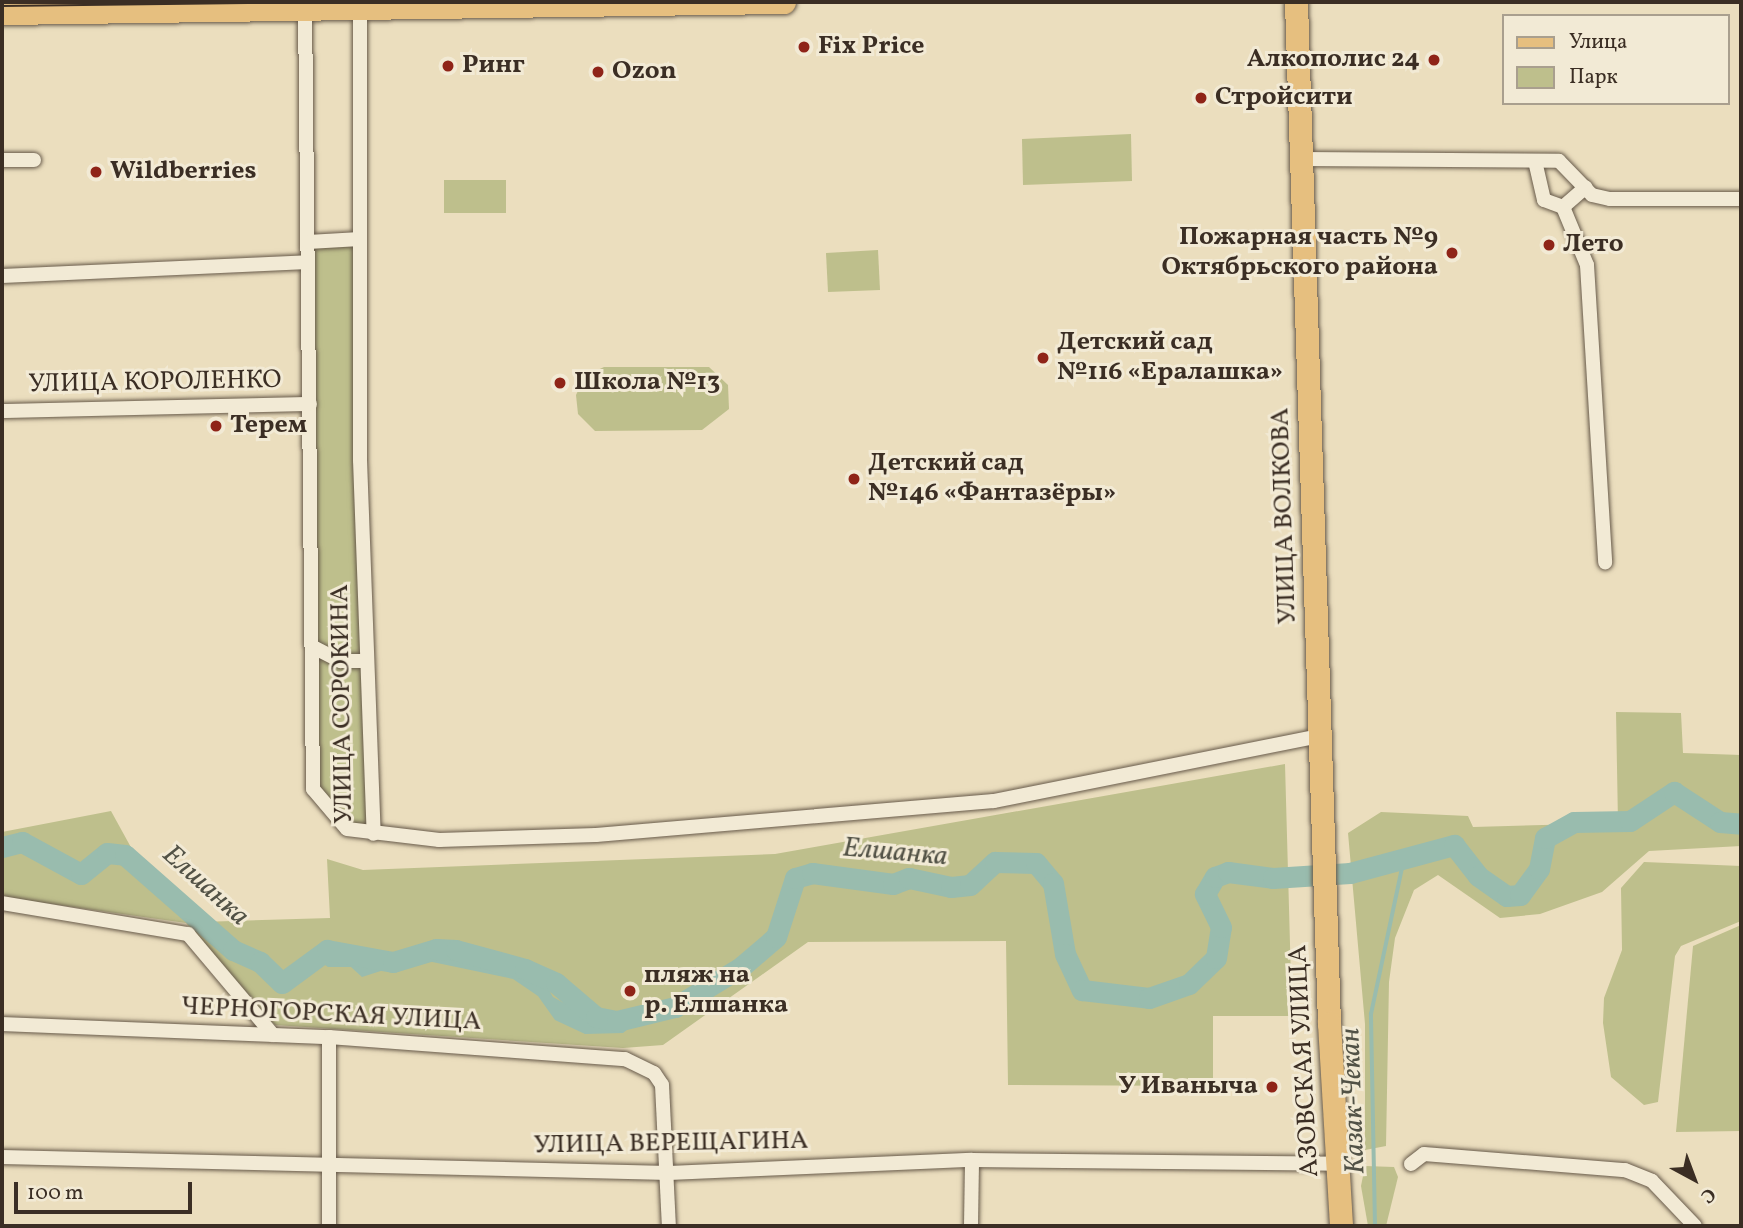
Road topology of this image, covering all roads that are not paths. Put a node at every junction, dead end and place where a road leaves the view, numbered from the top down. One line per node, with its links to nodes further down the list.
1 (762, 2): 2 (main road); 4 (main road)
2 (784, 2)
3 (1296, 2): 10 (main road, УЛИЦА ВОЛКОВА)
4 (676, 3): 5 (main road)
5 (557, 4): 6 (main road)
6 (360, 6): 8 (main road); 17 (street, УЛИЦА СОРОКИНА)
7 (32, 7): 8 (main road); 9 (main road)
8 (305, 7): 18 (street, УЛИЦА СОРОКИНА)
9 (2, 13)
10 (1301, 159): 13 (street); 26 (main road, УЛИЦА ВОЛКОВА)
11 (2, 160): 12 (street)
12 (34, 160)
13 (1535, 161): 14 (street); 16 (street)
14 (1586, 187): 15 (street); 16 (street)
15 (1741, 199)
16 (1563, 207): 23 (street)
17 (360, 239): 18 (street); 25 (street, УЛИЦА СОРОКИНА)
18 (308, 242): 19 (street, УЛИЦА СОРОКИНА)
19 (308, 262): 20 (street); 21 (street, УЛИЦА СОРОКИНА)
20 (2, 276)
21 (310, 404): 22 (street, УЛИЦА КОРОЛЕНКО); 24 (street, УЛИЦА СОРОКИНА)
22 (2, 411)
23 (1605, 562)
24 (316, 648): 25 (street); 27 (street, УЛИЦА СОРОКИНА)
25 (367, 661): 27 (street, УЛИЦА СОРОКИНА)
26 (1320, 736): 27 (street); 28 (main road, УЛИЦА ВОЛКОВА)
27 (374, 834)
28 (1324, 860): 35 (main road, АЗОВСКАЯ УЛИЦА)
29 (2, 903): 31 (street)
30 (2, 1024): 31 (street, ЧЕРНОГОРСКАЯ УЛИЦА)
31 (273, 1035): 32 (street, ЧЕРНОГОРСКАЯ УЛИЦА)
32 (329, 1037): 37 (street); 38 (street, ЧЕРНОГОРСКАЯ УЛИЦА)
33 (2, 1157): 37 (street, УЛИЦА ВЕРЕЩАГИНА)
34 (972, 1160): 35 (street, УЛИЦА ВЕРЕЩАГИНА); 38 (street, УЛИЦА ВЕРЕЩАГИНА); 41 (street)
35 (1340, 1164): 42 (main road, АЗОВСКАЯ УЛИЦА)
36 (1410, 1164): 43 (street)
37 (330, 1168): 38 (street, УЛИЦА ВЕРЕЩАГИНА); 39 (street)
38 (669, 1173): 40 (street)
39 (329, 1226)
40 (669, 1226)
41 (971, 1226)
42 (1341, 1226)
43 (1695, 1226)

